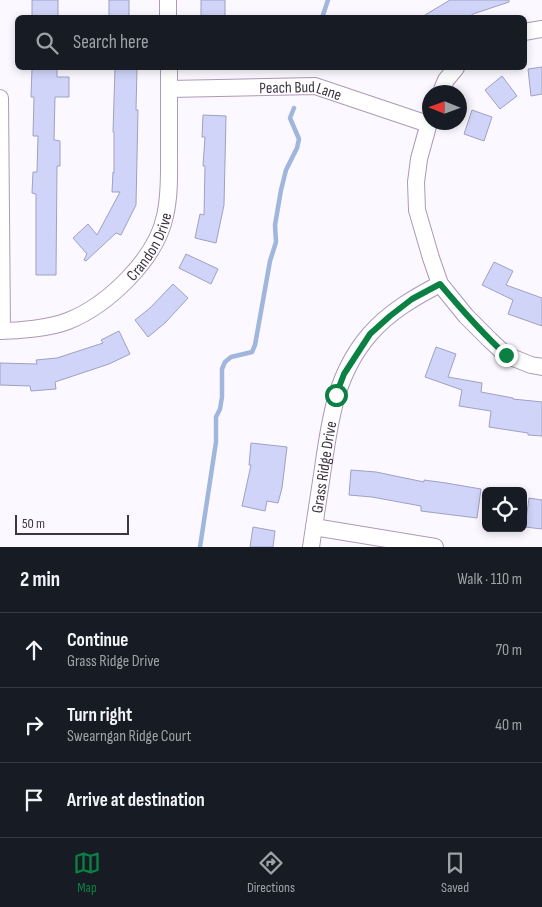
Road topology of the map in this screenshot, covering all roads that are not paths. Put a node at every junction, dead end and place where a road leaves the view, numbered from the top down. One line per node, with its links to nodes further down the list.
1 (168, 0): 2 (street)
2 (168, 15)
3 (542, 29): 4 (street)
4 (527, 32)
5 (169, 70): 8 (street, Crandon Drive)
6 (454, 70): 7 (street)
7 (444, 85)
8 (169, 89): 10 (street, Peach Bud Lane); 13 (street, Crandon Drive)
9 (0, 98): 13 (street)
10 (422, 119)
11 (427, 130): 12 (street)
12 (440, 284): 14 (street); 15 (street, Grass Ridge Drive)
13 (1, 331)
14 (542, 367)
15 (314, 528): 16 (street, Grass Ridge Drive); 17 (street)
16 (312, 547)
17 (435, 547)

